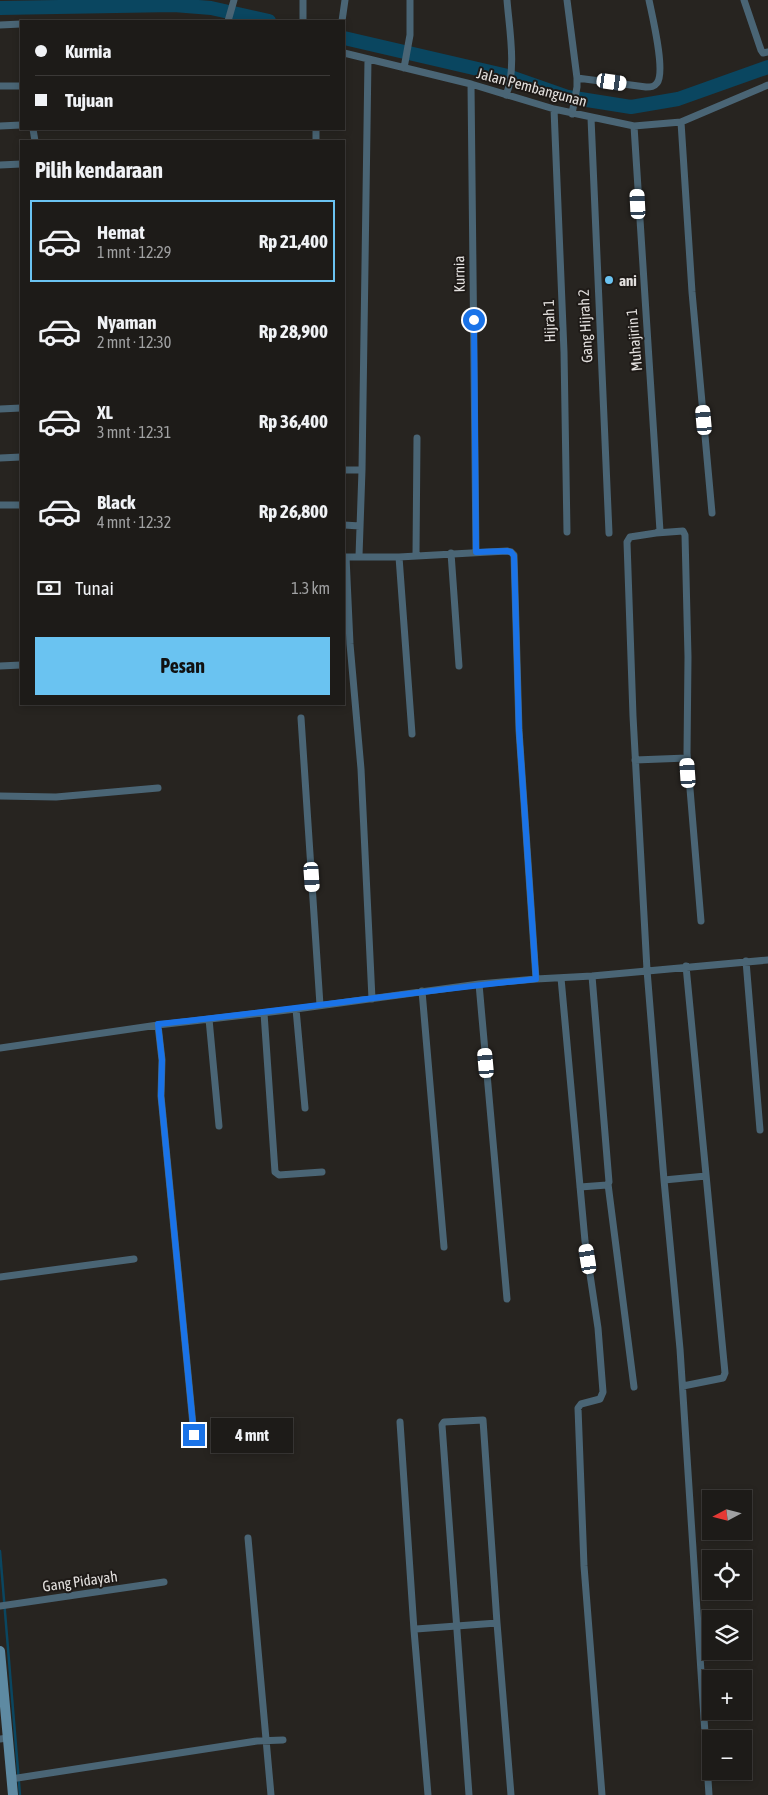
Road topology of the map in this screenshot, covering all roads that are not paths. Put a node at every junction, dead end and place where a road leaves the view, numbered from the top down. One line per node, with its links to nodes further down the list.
1 (234, 0): 9 (street)
2 (303, 0): 10 (street)
3 (345, 0): 11 (street)
4 (410, 0): 17 (street)
5 (507, 0): 23 (street)
6 (567, 0): 18 (street)
7 (649, 0): 18 (street)
8 (744, 0): 15 (street)
9 (228, 19)
10 (303, 20)
11 (342, 20)
12 (20, 24): 13 (street)
13 (0, 25)
14 (345, 52): 16 (street, Jalan Pembangunan)
15 (768, 52)
16 (368, 59): 17 (street, Jalan Pembangunan); 39 (street)
17 (405, 64): 19 (street, Jalan Pembangunan)
18 (576, 78): 25 (street)
19 (471, 84): 23 (street, Jalan Pembangunan); 48 (street, Kurnia)
20 (768, 85): 27 (street, Jalan Pembangunan)
21 (0, 86): 22 (street)
22 (20, 86)
23 (506, 94): 24 (street, Jalan Pembangunan)
24 (554, 109): 25 (street, Jalan Pembangunan); 45 (street, Hijrah 1)
25 (572, 114): 26 (street, Jalan Pembangunan)
26 (591, 118): 30 (street, Jalan Pembangunan); 47 (street, Gang Hijrah 2)
27 (681, 122): 30 (street, Jalan Pembangunan); 42 (street)
28 (20, 125): 29 (street)
29 (0, 126)
30 (634, 126): 46 (street, Muhajirin 1)
31 (0, 164): 32 (street)
32 (20, 164)
33 (20, 408): 34 (street)
34 (0, 409)
35 (417, 438): 50 (street)
36 (0, 458): 37 (street)
37 (20, 458)
38 (345, 470): 39 (street)
39 (362, 470): 44 (street)
40 (20, 504): 41 (street)
41 (0, 505)
42 (712, 513)
43 (345, 525): 44 (street)
44 (360, 526): 51 (street)
45 (567, 532)
46 (656, 533): 58 (street); 59 (street)
47 (609, 534)
48 (476, 552): 49 (street); 69 (street)
49 (451, 553): 50 (street); 55 (street)
50 (416, 555): 52 (street)
51 (359, 556): 52 (street); 72 (street)
52 (399, 557): 57 (street)
53 (0, 666): 54 (street)
54 (20, 666)
55 (460, 666)
56 (300, 718): 73 (street)
57 (412, 734)
58 (687, 758): 59 (street); 62 (street)
59 (635, 760): 66 (street)
60 (158, 788): 61 (street)
61 (0, 796)
62 (701, 921)
63 (768, 960): 64 (street)
64 (746, 962): 65 (street); 81 (street)
65 (686, 966): 66 (street); 83 (street)
66 (648, 970): 67 (street); 84 (street)
67 (592, 976): 68 (street); 85 (street)
68 (561, 978): 69 (street); 86 (street)
69 (536, 979): 70 (street)
70 (479, 984): 71 (street); 90 (street)
71 (422, 991): 72 (street); 87 (street)
72 (372, 999): 73 (street)
73 (320, 1005): 74 (street)
74 (296, 1009): 75 (street); 79 (street)
75 (264, 1013): 76 (street); 82 (street)
76 (209, 1019): 77 (street); 80 (street)
77 (158, 1024): 78 (street); 94 (street)
78 (0, 1048)
79 (305, 1108)
80 (219, 1126)
81 (760, 1130)
82 (322, 1172)
83 (706, 1176): 84 (street); 91 (street)
84 (664, 1180): 91 (street)
85 (608, 1184): 86 (street); 92 (street)
86 (580, 1187): 112 (street)
87 (444, 1247)
88 (134, 1259): 89 (street)
89 (0, 1277)
90 (507, 1299)
91 (683, 1386): 113 (street)
92 (634, 1388)
93 (400, 1422): 100 (street)
94 (194, 1435)
95 (248, 1538): 105 (street)
96 (164, 1582): 97 (street, Gang Pidayah)
97 (0, 1606)
98 (497, 1623): 99 (street); 99 (street); 111 (street)
99 (456, 1626): 100 (street); 110 (street)
100 (414, 1630): 109 (street)
101 (0, 1651): 102 (street)
102 (2, 1701): 103 (street)
103 (4, 1739): 106 (street)
104 (283, 1740): 105 (street)
105 (266, 1741): 106 (street); 108 (street)
106 (12, 1778): 107 (street)
107 (13, 1795)
108 (271, 1795)
109 (428, 1795)
110 (469, 1795)
111 (511, 1795)
112 (602, 1795)
113 (709, 1795)

